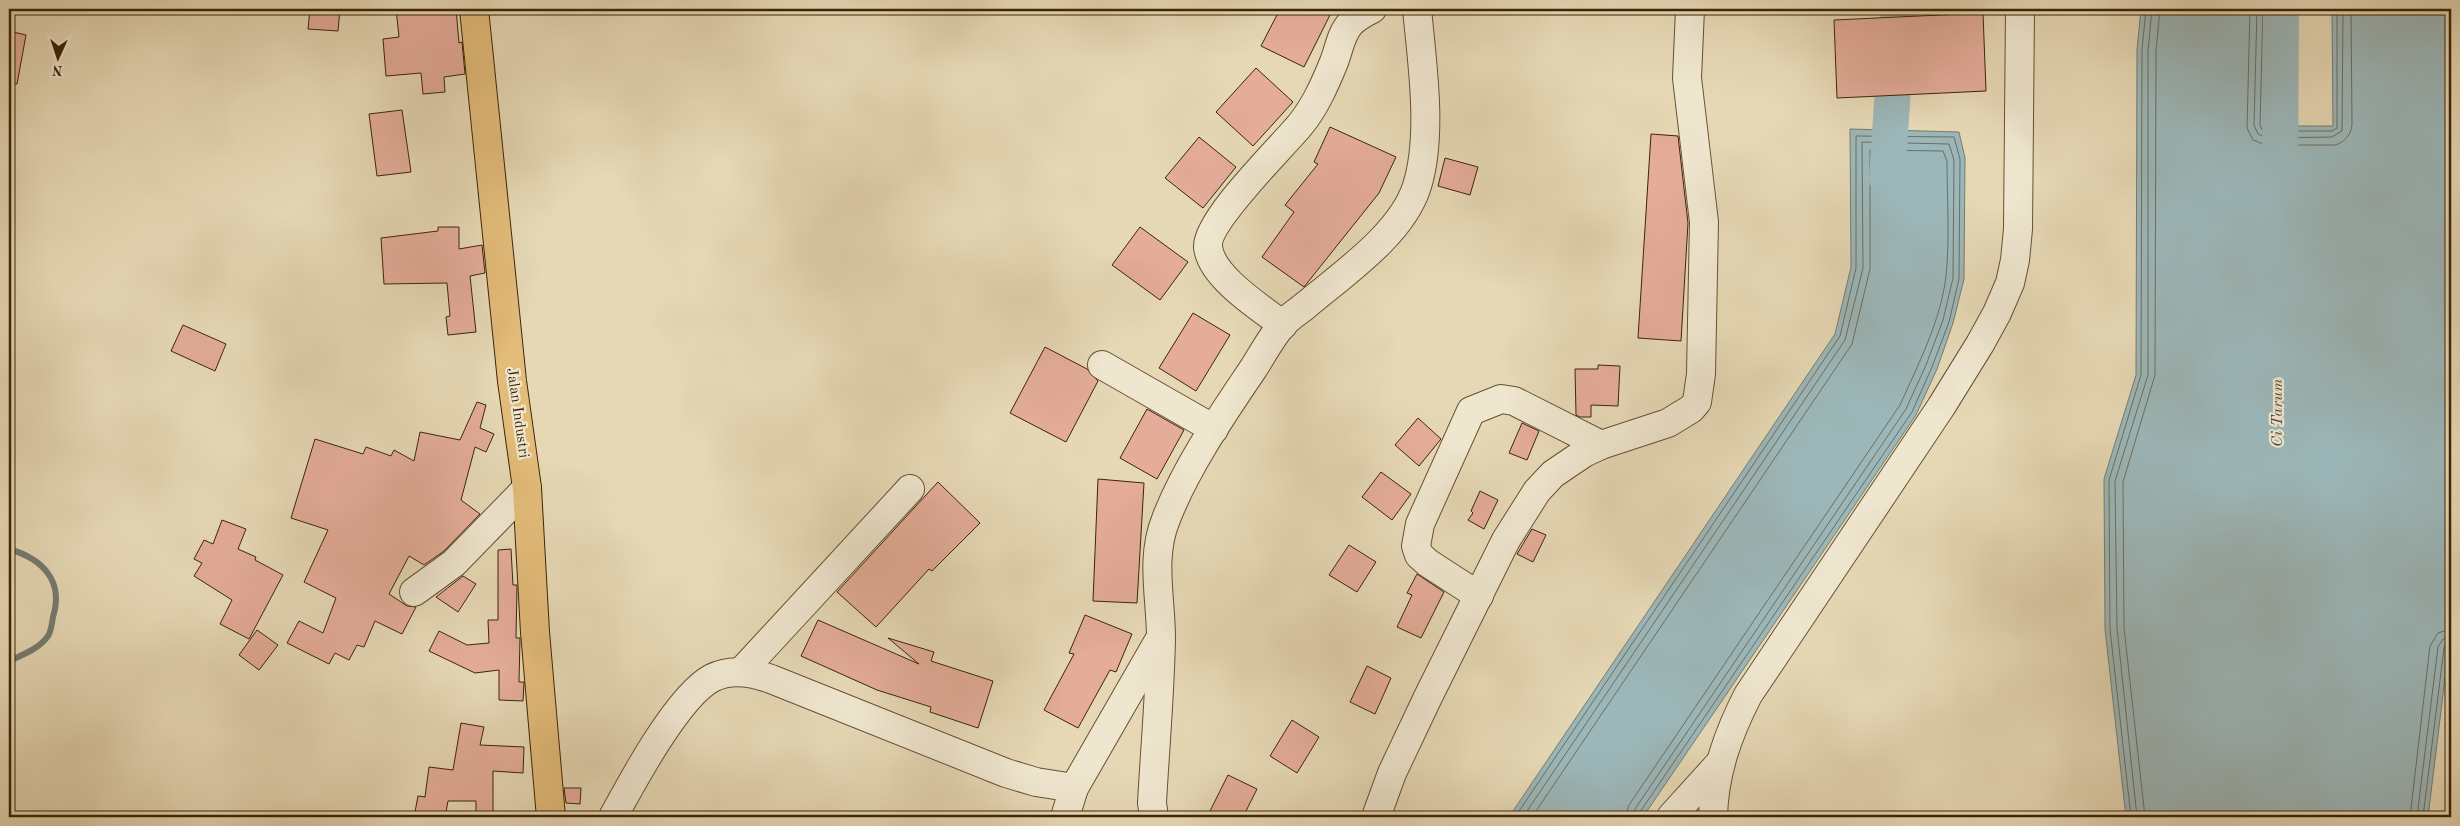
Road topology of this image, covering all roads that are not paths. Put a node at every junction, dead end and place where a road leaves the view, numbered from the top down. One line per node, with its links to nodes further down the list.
1 (474, 9): 10 (main road, Jalan Industri)
2 (1372, 9): 6 (street)
3 (1417, 9): 6 (street)
4 (1690, 9): 9 (street)
5 (2020, 9): 16 (street)
6 (1282, 325): 8 (street)
7 (1102, 365): 8 (street)
8 (1214, 428): 14 (street)
9 (1601, 445): 13 (street); 13 (street)
10 (527, 488): 12 (street); 18 (main road, Jalan Industri)
11 (910, 489): 15 (street)
12 (414, 592)
13 (1479, 596): 22 (street)
14 (1161, 636): 17 (street); 21 (street)
15 (741, 672): 17 (street); 19 (street)
16 (1719, 764): 23 (street); 24 (street)
17 (1074, 788): 20 (street)
18 (551, 817)
19 (613, 817)
20 (1065, 817)
21 (1154, 817)
22 (1376, 817)
23 (1671, 817)
24 (1713, 817)

